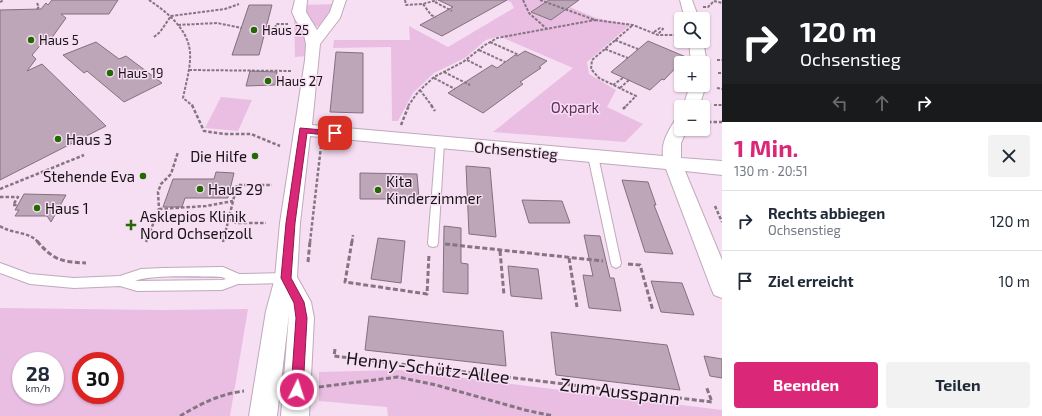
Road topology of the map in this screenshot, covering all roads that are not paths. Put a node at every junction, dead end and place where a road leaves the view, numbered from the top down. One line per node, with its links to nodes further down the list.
1 (301, 0): 5 (street)
2 (340, 0): 5 (street)
3 (686, 0): 4 (street)
4 (690, 12)
5 (313, 44): 6 (street)
6 (303, 130): 8 (street, Ochsenstieg); 16 (street)
7 (674, 136): 10 (street)
8 (440, 143): 9 (street, Ochsenstieg); 13 (lane)
9 (592, 156): 10 (street, Ochsenstieg); 14 (lane)
10 (674, 164): 11 (street, Ochsenstieg); 12 (street)
11 (722, 168)
12 (713, 240): 17 (street)
13 (431, 247)
14 (616, 263)
15 (0, 268): 16 (lane)
16 (286, 278): 18 (street); 19 (street)
17 (722, 288)
18 (263, 416)
19 (295, 416)

